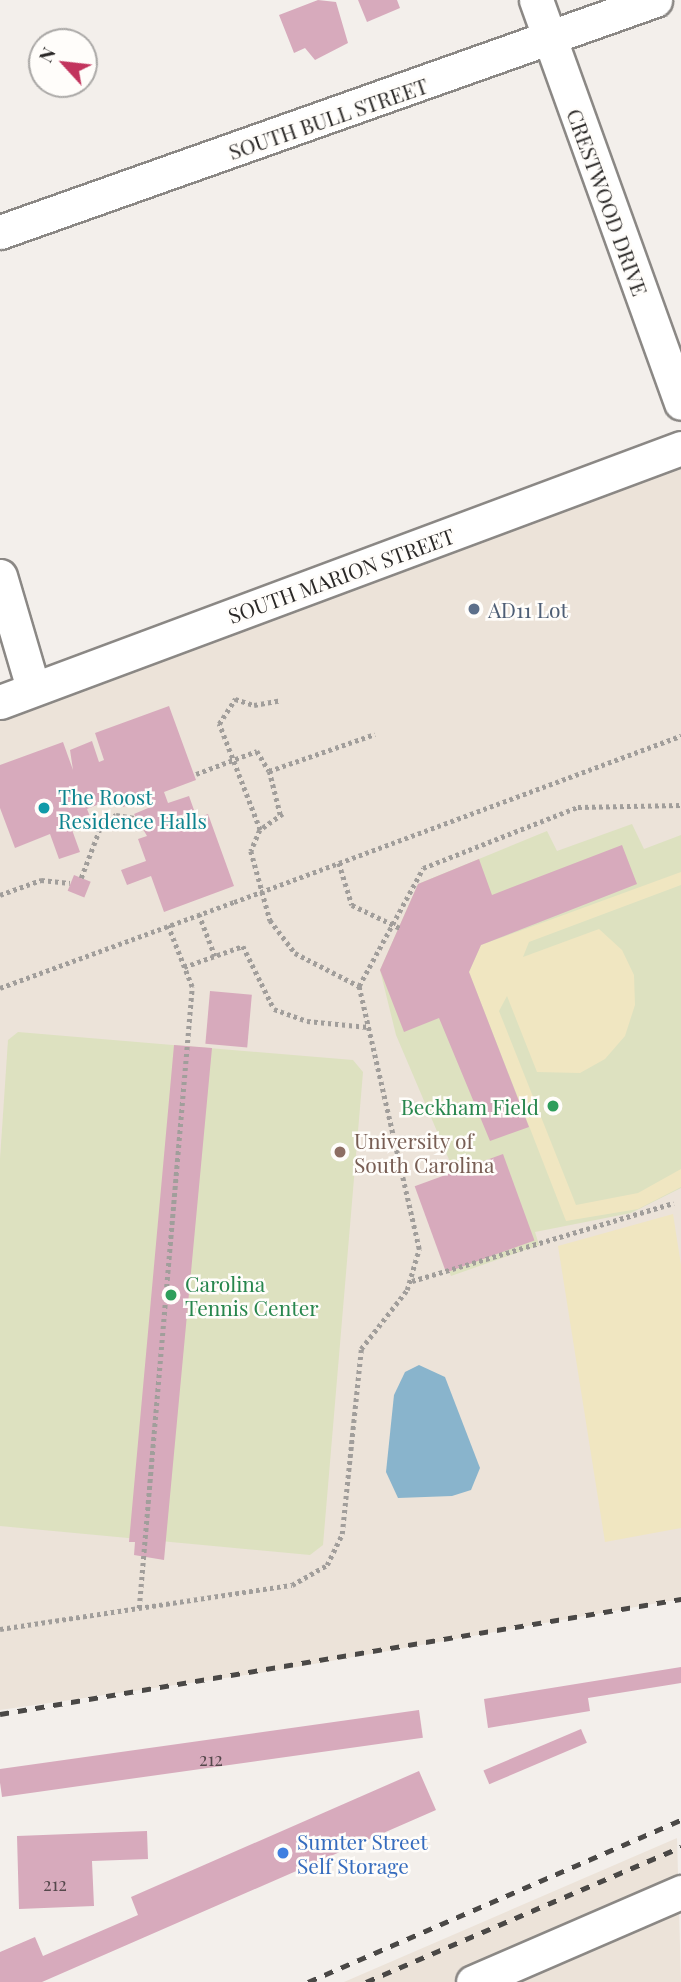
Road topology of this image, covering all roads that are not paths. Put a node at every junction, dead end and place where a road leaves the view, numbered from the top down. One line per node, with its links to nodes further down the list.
1 (536, 0): 3 (street, CRESTWOOD DRIVE)
2 (655, 0): 3 (street, SOUTH BULL STREET)
3 (550, 41): 4 (street, SOUTH BULL STREET); 5 (street, CRESTWOOD DRIVE)
4 (0, 232)
5 (681, 403)
6 (681, 448): 8 (street, SOUTH MARION STREET)
7 (0, 576): 8 (street)
8 (33, 688): 9 (street, SOUTH MARION STREET)
9 (0, 702)
10 (681, 1892): 11 (street)
11 (473, 1982)

